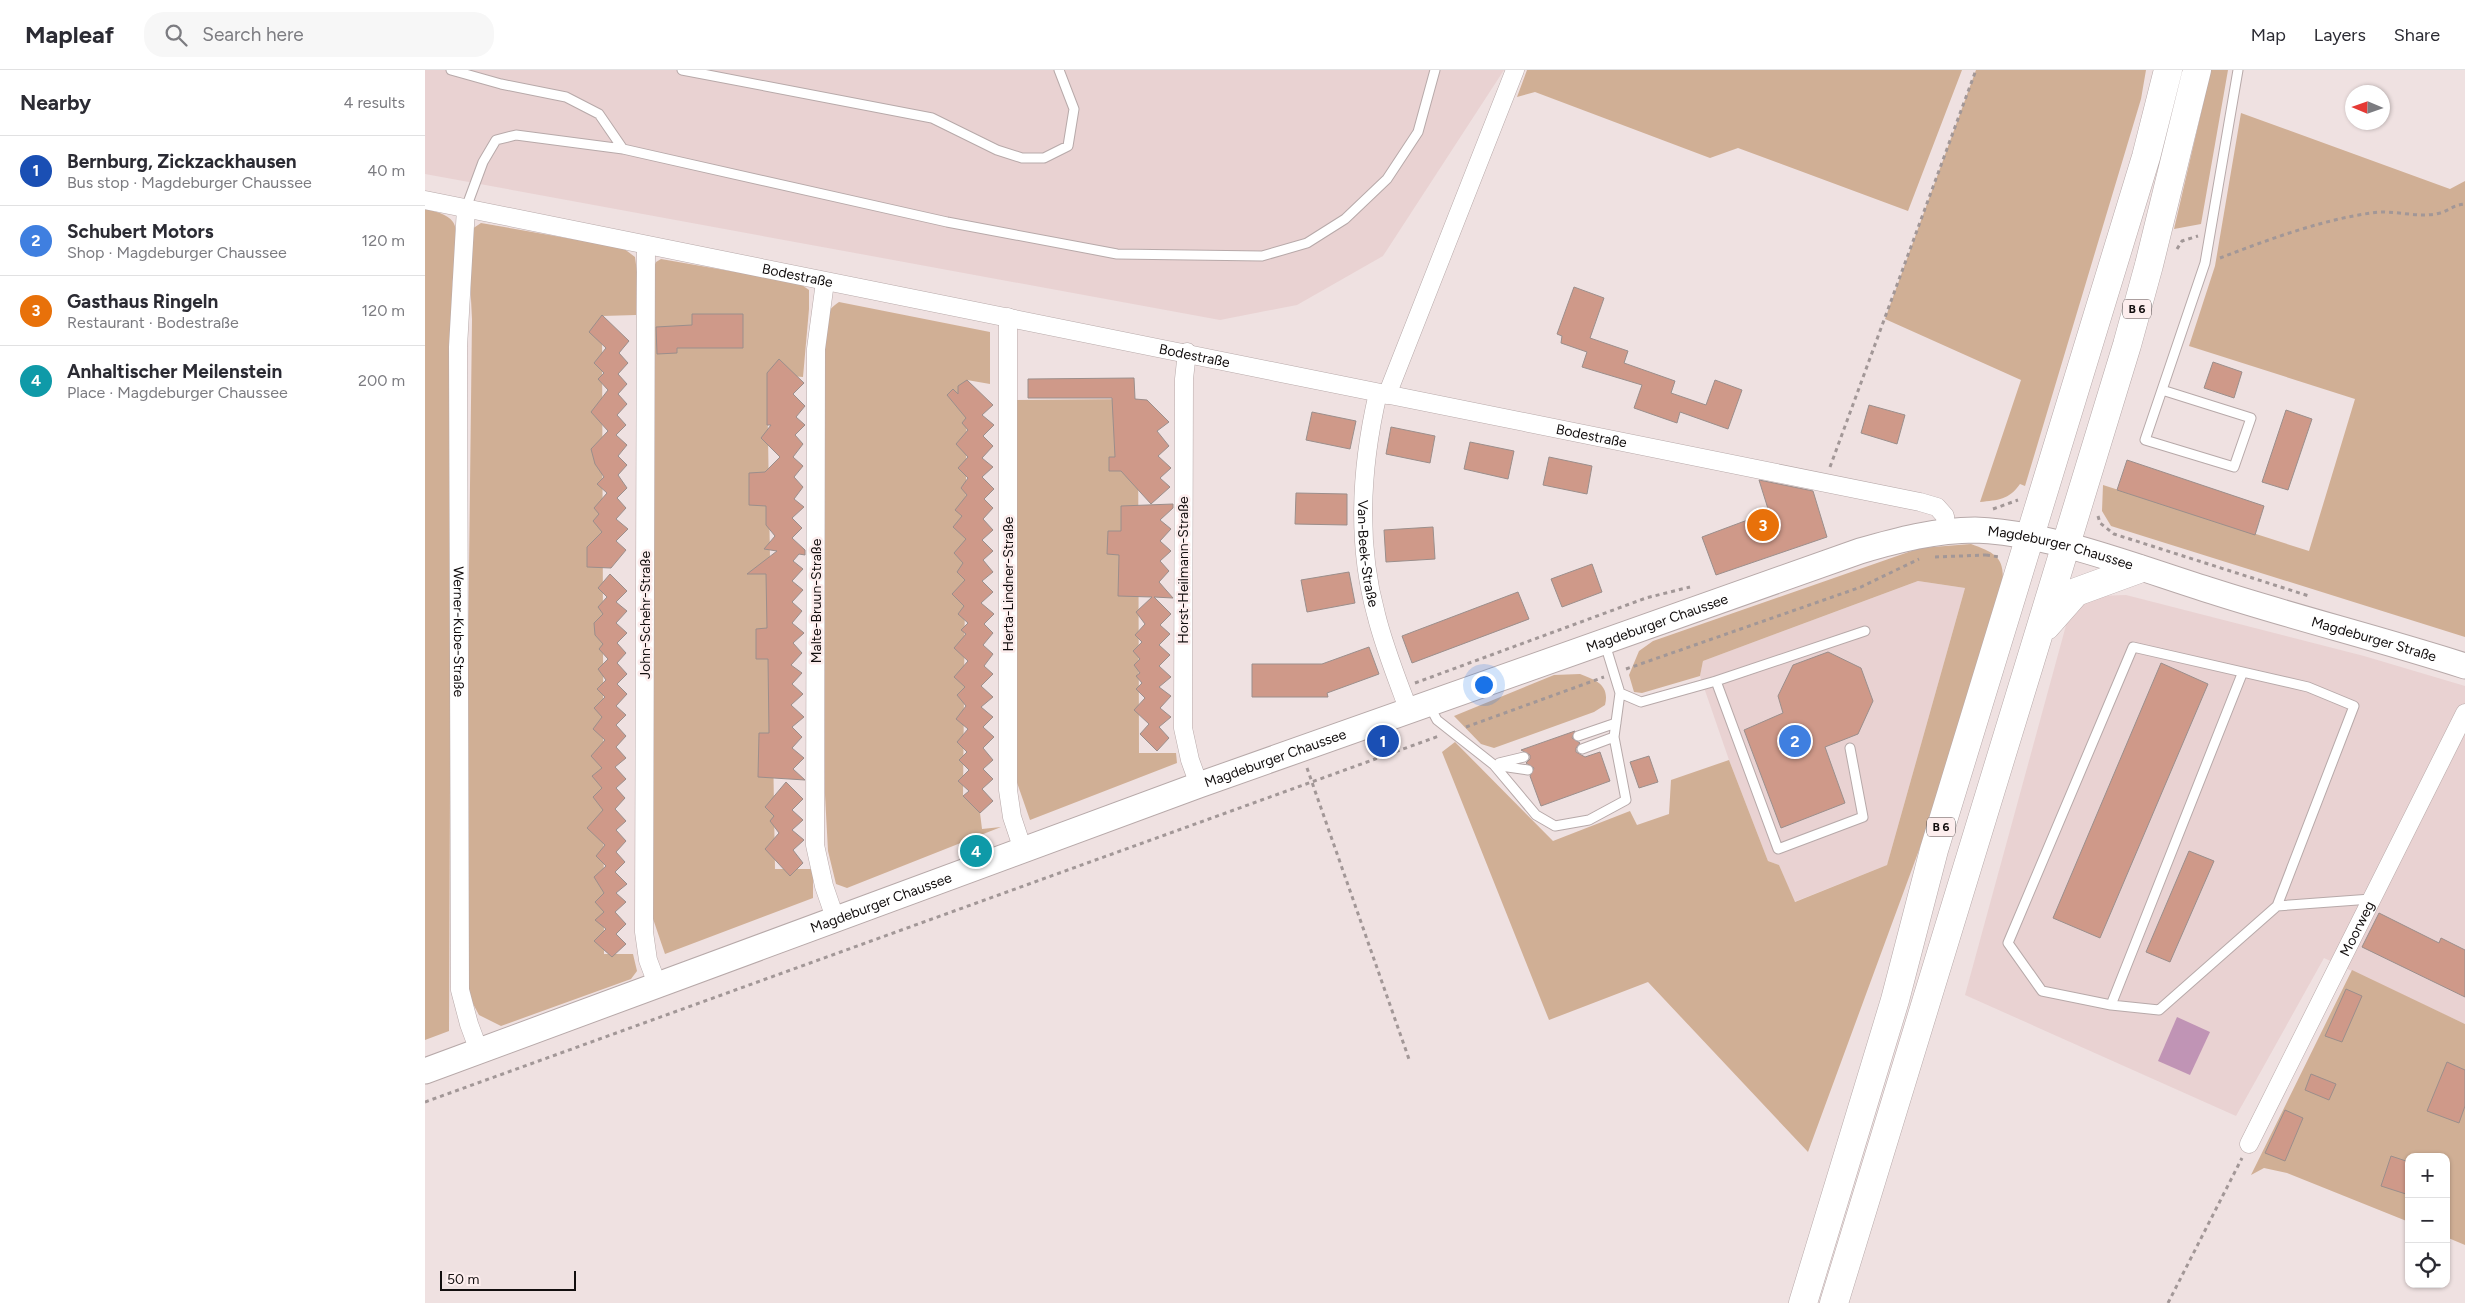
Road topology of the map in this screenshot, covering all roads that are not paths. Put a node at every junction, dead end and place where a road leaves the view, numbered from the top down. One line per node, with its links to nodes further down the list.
1 (451, 70): 9 (lane)
2 (682, 70): 3 (lane)
3 (1059, 70)
4 (1435, 70): 9 (lane)
5 (1515, 70): 17 (street, Van-Beek-Straße)
6 (2168, 70): 19 (main road, B 6)
7 (2197, 70): 20 (main road, B 6)
8 (2238, 70): 16 (lane)
9 (623, 149): 11 (lane)
10 (425, 200): 11 (street, Bodestraße)
11 (466, 208): 12 (street, Bodestraße); 47 (street, Werner-Kube-Straße)
12 (646, 245): 13 (street, Bodestraße); 45 (street, John-Schehr-Straße)
13 (825, 282): 14 (street, Bodestraße); 44 (street, Malte-Bruun-Straße)
14 (1008, 317): 15 (street, Bodestraße); 41 (street, Herta-Lindner-Straße)
15 (1187, 352): 17 (street, Bodestraße); 40 (street, Horst-Heilmann-Straße)
16 (2162, 390): 16 (lane)
17 (1382, 394): 18 (street, Bodestraße); 30 (street, Van-Beek-Straße)
18 (1946, 532): 19 (main road, Magdeburger Chaussee); 25 (main road, Magdeburger Chaussee)
19 (2030, 538): 20 (main road, Magdeburger Chaussee); 50 (main road, B 6)
20 (2066, 546): 21 (main road, Magdeburger Chaussee); 24 (main road, B 6)
21 (2139, 568): 22 (main road, Magdeburger Chaussee); 24 (main road, B 6)
22 (2282, 613): 26 (main road, Magdeburger Straße)
23 (1865, 631): 28 (lane)
24 (2039, 635): 51 (main road, B 6)
25 (1604, 642): 29 (lane); 30 (main road, Magdeburger Chaussee)
26 (2465, 666)
27 (2242, 674): 43 (lane); 46 (lane); 46 (lane)
28 (1716, 681): 29 (lane); 35 (lane)
29 (1620, 693): 32 (lane)
30 (1419, 708): 38 (lane); 40 (main road, Magdeburger Chaussee)
31 (2465, 713): 42 (street, Moorweg)
32 (1616, 723): 33 (lane); 34 (lane)
33 (1578, 736)
34 (1614, 737): 36 (lane); 38 (lane)
35 (1850, 748)
36 (1583, 749)
37 (1524, 757): 38 (lane)
38 (1494, 765): 39 (lane)
39 (1528, 770)
40 (1199, 785): 41 (main road, Magdeburger Chaussee)
41 (1023, 850): 44 (main road, Magdeburger Chaussee)
42 (2371, 899): 43 (lane); 49 (street, Moorweg)
43 (2277, 906): 46 (lane)
44 (835, 918): 45 (main road, Magdeburger Chaussee)
45 (657, 984): 47 (main road, Magdeburger Chaussee)
46 (2111, 1005)
47 (479, 1051): 48 (main road, Magdeburger Chaussee)
48 (425, 1071)
49 (2249, 1144)
50 (1803, 1303)
51 (1834, 1303)

